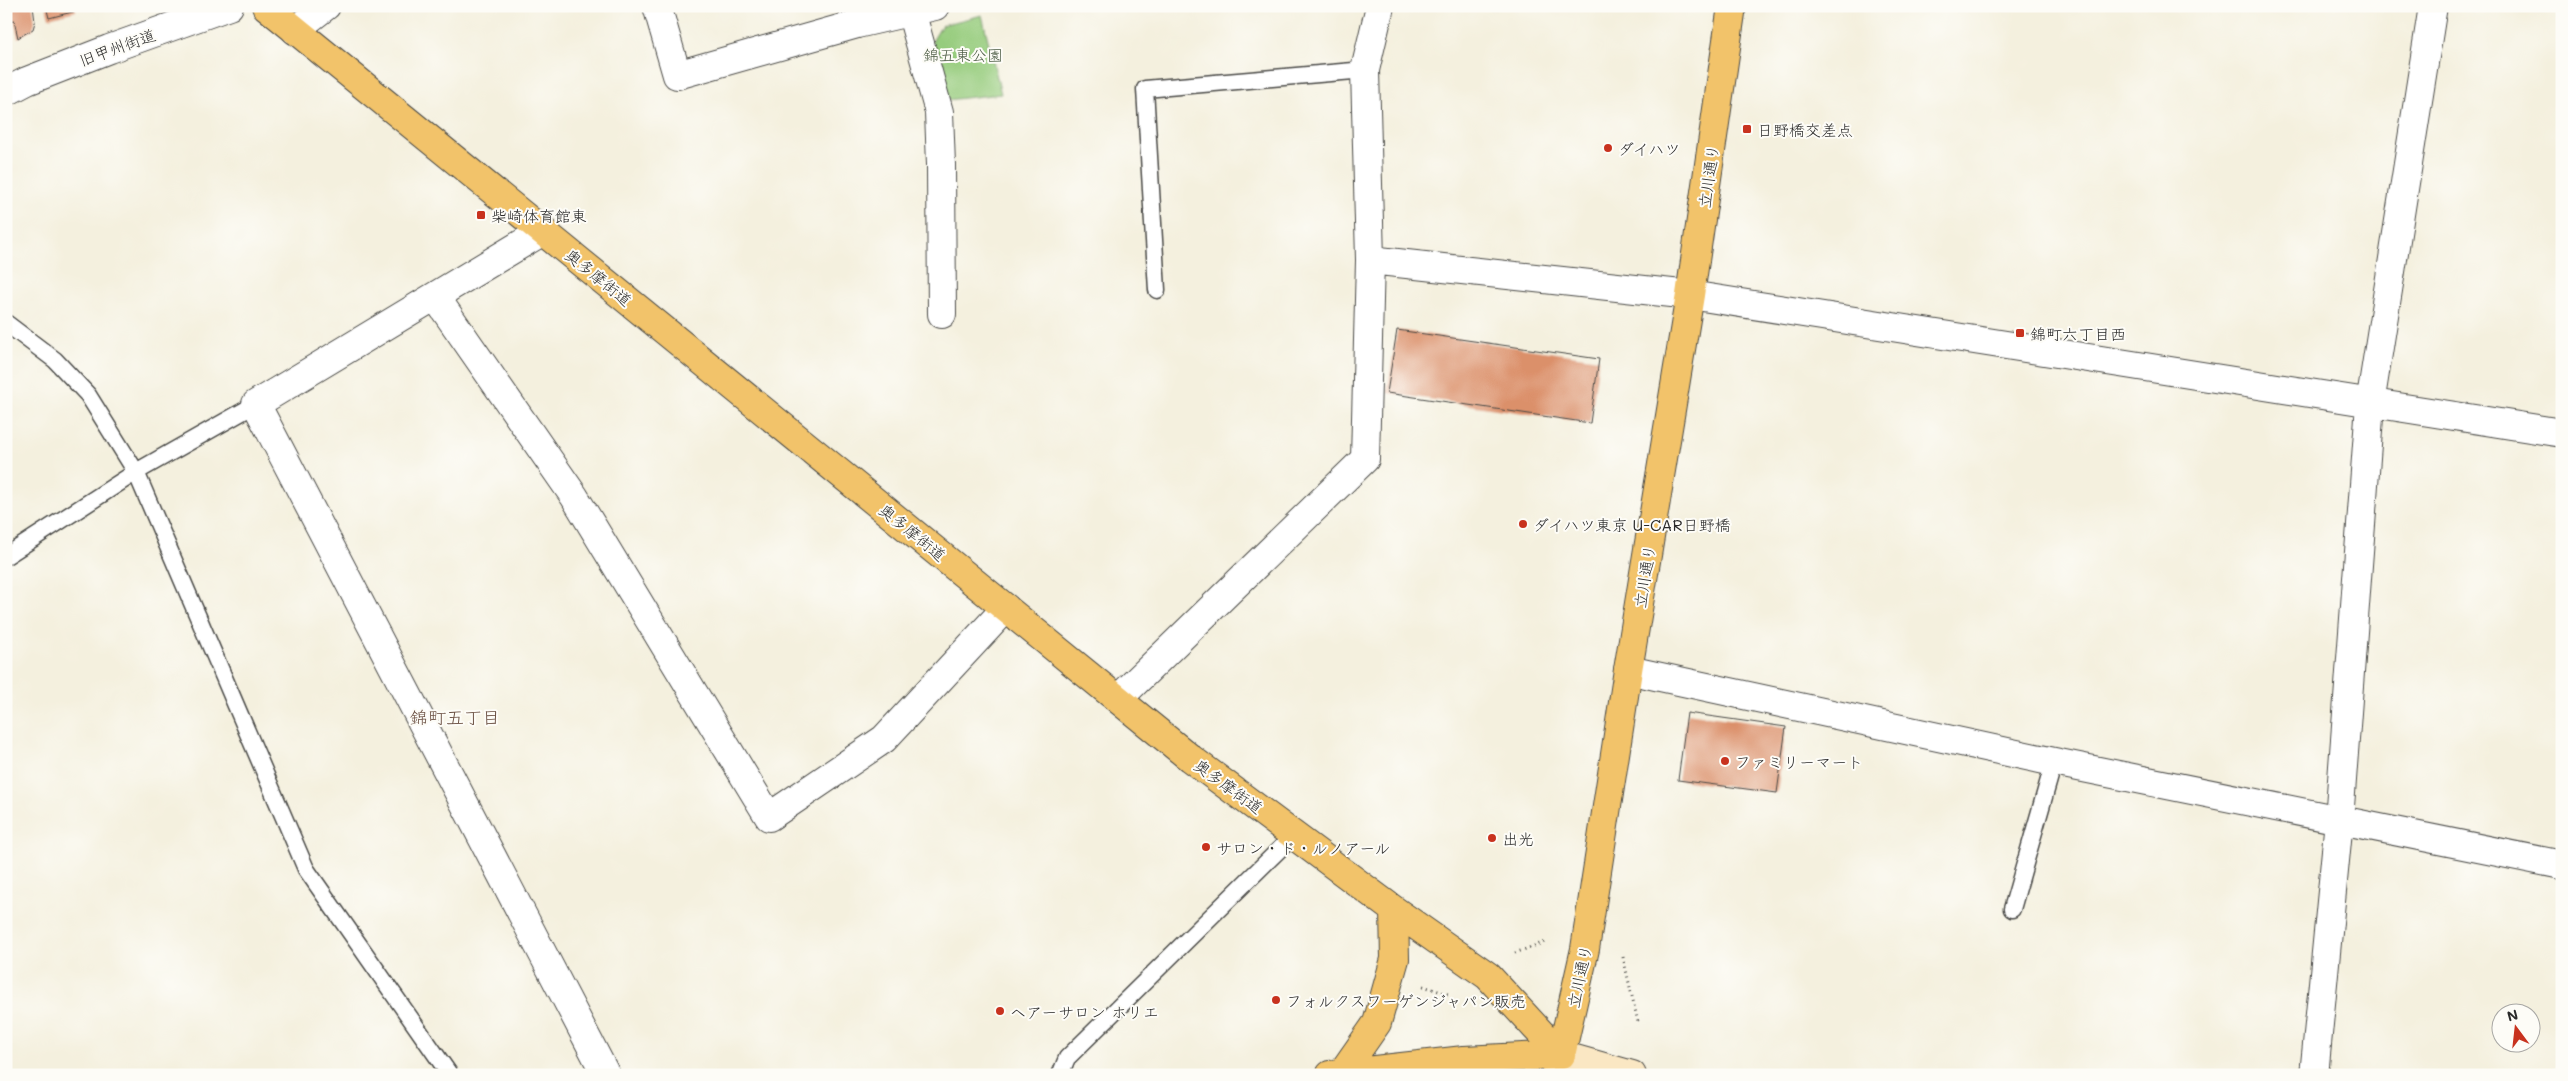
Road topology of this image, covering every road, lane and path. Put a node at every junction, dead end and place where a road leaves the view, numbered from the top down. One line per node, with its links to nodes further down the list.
1 (229, 6): 12 (street, 旧甲州街道)
2 (266, 6): 10 (main road, 奥多摩街道)
3 (326, 6): 10 (street)
4 (657, 6): 9 (street)
5 (1380, 6): 11 (street)
6 (1732, 6): 16 (main road, 立川通り)
7 (2433, 6): 21 (street)
8 (923, 9): 9 (street); 18 (street)
9 (854, 15)
10 (295, 30): 13 (main road, 奥多摩街道)
11 (1365, 70): 14 (street); 15 (lane)
12 (6, 92)
13 (543, 231): 17 (street); 25 (main road, 奥多摩街道)
14 (1370, 260): 16 (street); 27 (street)
15 (1157, 290)
16 (1690, 295): 21 (street); 26 (main road, 立川通り)
17 (435, 296): 20 (street); 25 (street)
18 (942, 314)
19 (6, 323): 23 (lane)
20 (256, 404): 23 (lane); 43 (street)
21 (2370, 404): 22 (street); 29 (street)
22 (2562, 433)
23 (136, 472): 24 (lane); 42 (lane)
24 (6, 556)
25 (1006, 608): 27 (main road, 奥多摩街道)
26 (1628, 670): 28 (street); 40 (main road, 立川通り)
27 (1118, 699): 30 (main road, 奥多摩街道)
28 (2054, 762): 29 (street); 32 (lane)
29 (2339, 820): 31 (street); 46 (street)
30 (1294, 835): 33 (main road, 奥多摩街道); 44 (lane)
31 (2562, 865)
32 (2012, 909)
33 (1394, 910): 40 (main road, 奥多摩街道); 41 (main road)
34 (1545, 942): 35 (path)
35 (1514, 954)
36 (1622, 957): 39 (path)
37 (1422, 986): 38 (path)
38 (1457, 997)
39 (1638, 1022)
40 (1558, 1065): 41 (main road); 45 (main road)
41 (1349, 1073)
42 (450, 1075)
43 (606, 1075)
44 (1060, 1075)
45 (1632, 1075)
46 (2314, 1075)

